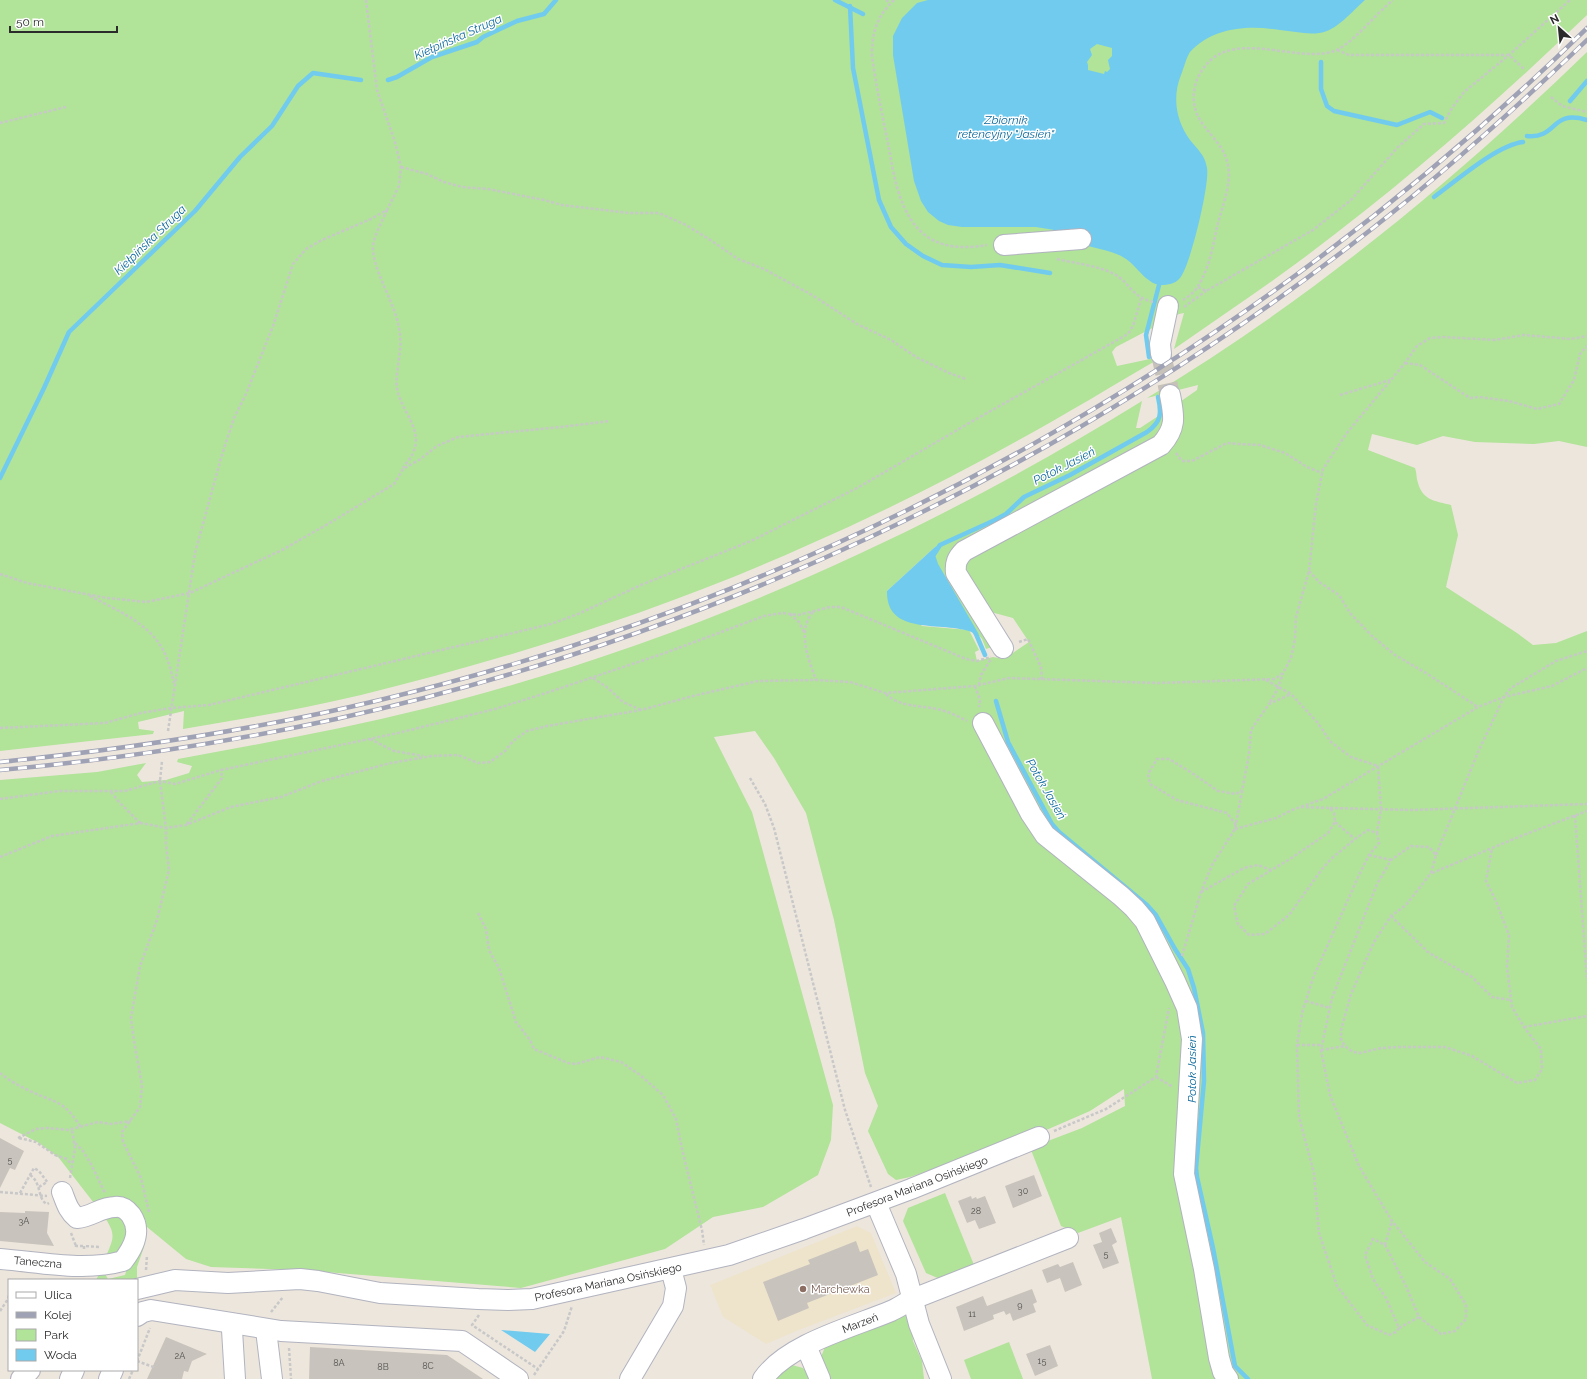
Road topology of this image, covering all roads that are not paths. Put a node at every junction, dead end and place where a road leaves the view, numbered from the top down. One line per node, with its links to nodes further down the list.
1 (1081, 239): 2 (street)
2 (1004, 246)
3 (1167, 309): 4 (street)
4 (1161, 354)
5 (1170, 395): 6 (street)
6 (1003, 648)
7 (983, 723): 30 (street)
8 (1039, 1137): 10 (street, Profesora Mariana Osińskiego)
9 (56, 1189): 14 (street, Taneczna)
10 (876, 1203): 13 (street, Profesora Mariana Osińskiego); 16 (street)
11 (1068, 1238): 16 (street, Marzeń)
12 (0, 1259): 14 (street, Taneczna)
13 (671, 1268): 15 (street, Profesora Mariana Osińskiego); 26 (street)
14 (75, 1273)
15 (146, 1283)
16 (913, 1299): 20 (street, Marzeń); 29 (street)
17 (149, 1318): 19 (street)
18 (268, 1322): 19 (street); 24 (street); 25 (street)
19 (234, 1324): 23 (street)
20 (806, 1346): 27 (street, Marzeń); 28 (street)
21 (29, 1371): 22 (street)
22 (21, 1379)
23 (235, 1379)
24 (272, 1379)
25 (518, 1379)
26 (630, 1379)
27 (763, 1379)
28 (820, 1379)
29 (941, 1379)
30 (1228, 1379)

